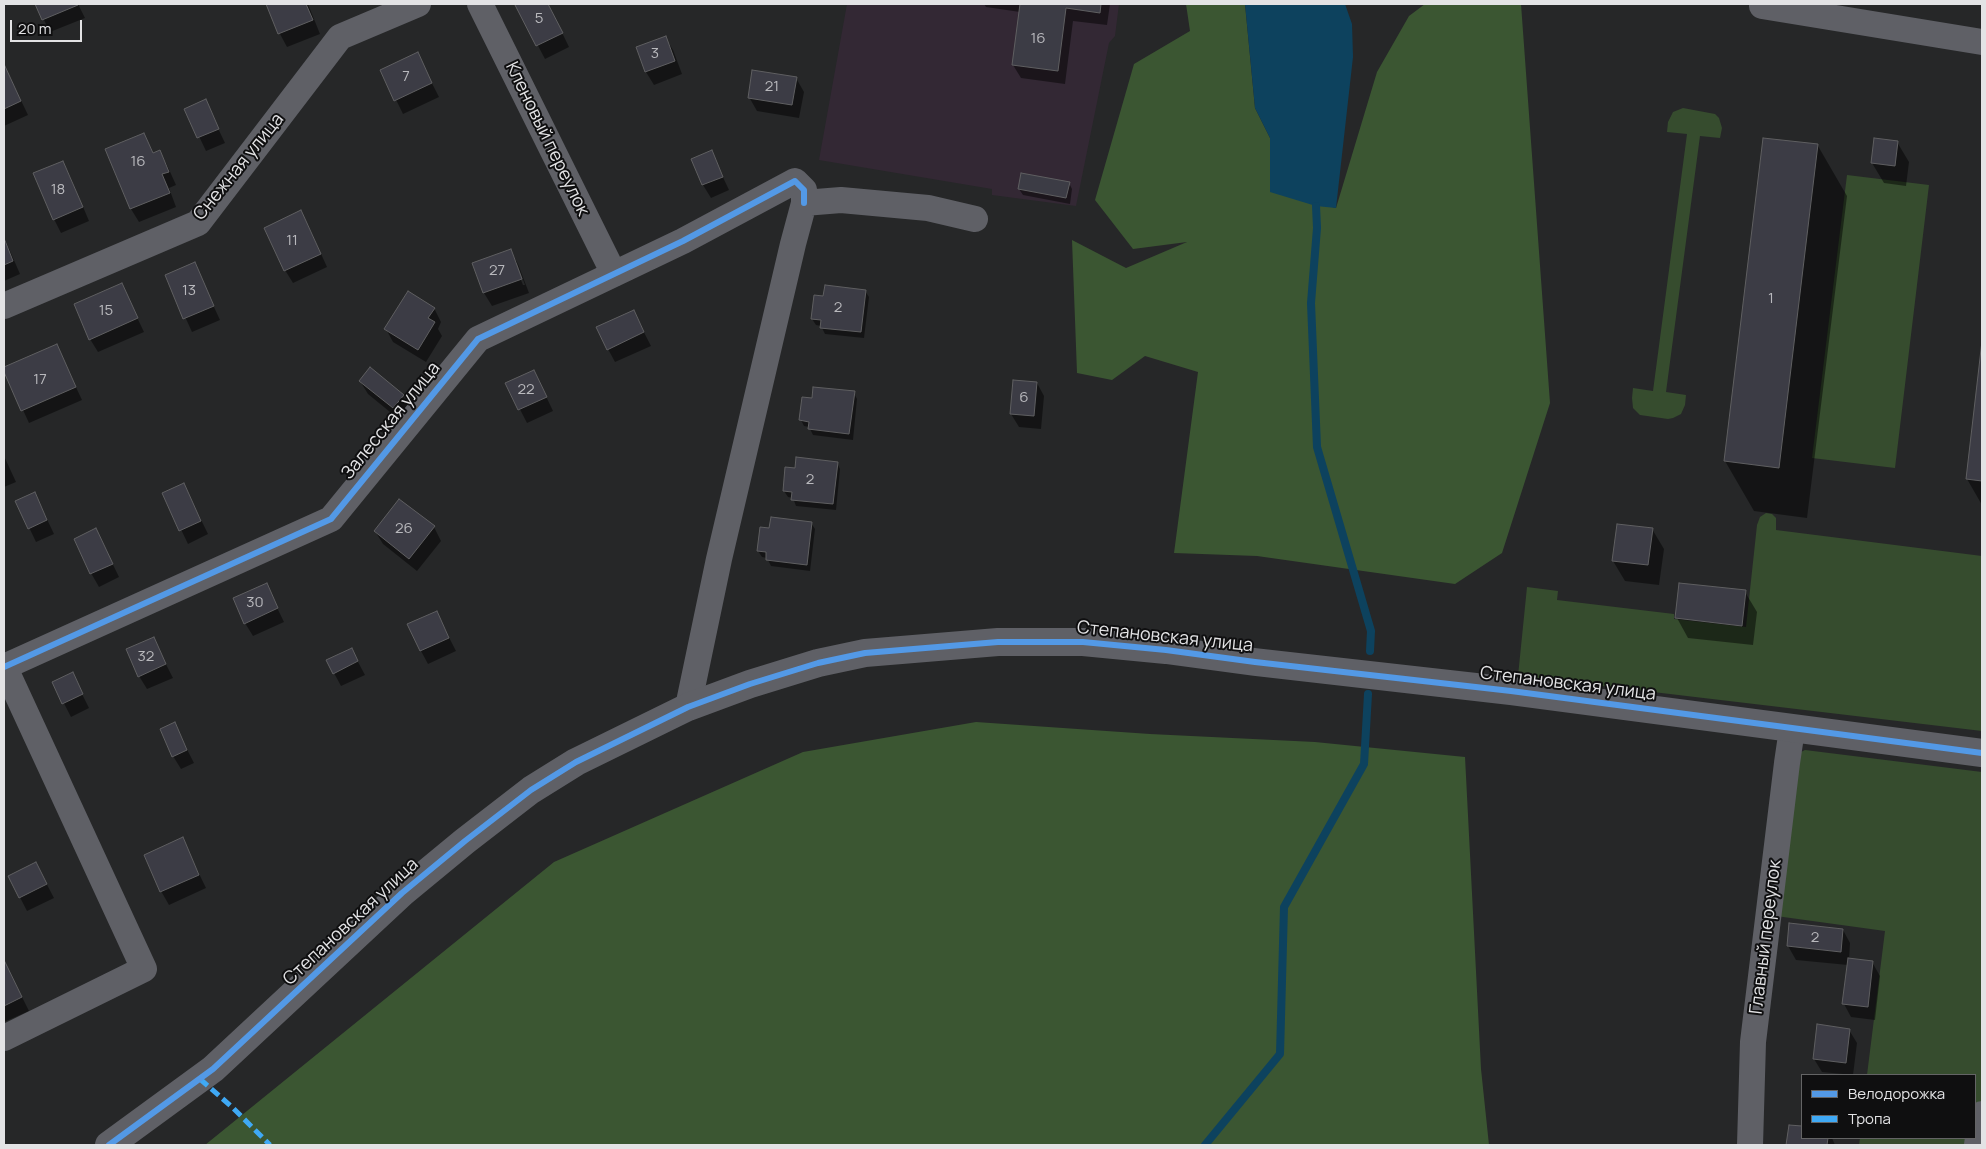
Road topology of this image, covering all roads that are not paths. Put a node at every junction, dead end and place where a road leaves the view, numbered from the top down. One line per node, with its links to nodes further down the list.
1 (418, 4): 8 (street, Снежная улица)
2 (480, 4): 7 (street, Кленовый переулок)
3 (1762, 6): 4 (street)
4 (1982, 42)
5 (800, 192): 6 (street); 7 (street, Залесская улица); 10 (street)
6 (975, 219)
7 (614, 274): 9 (street, Залесская улица)
8 (4, 306)
9 (4, 666): 13 (street)
10 (688, 707): 11 (street, Степановская улица); 15 (street, Степановская улица)
11 (1792, 729): 12 (street, Степановская улица); 16 (street, Главный переулок)
12 (1982, 753)
13 (4, 1038)
14 (1982, 1115): 17 (street)
15 (109, 1145)
16 (1750, 1145)
17 (1978, 1145)

